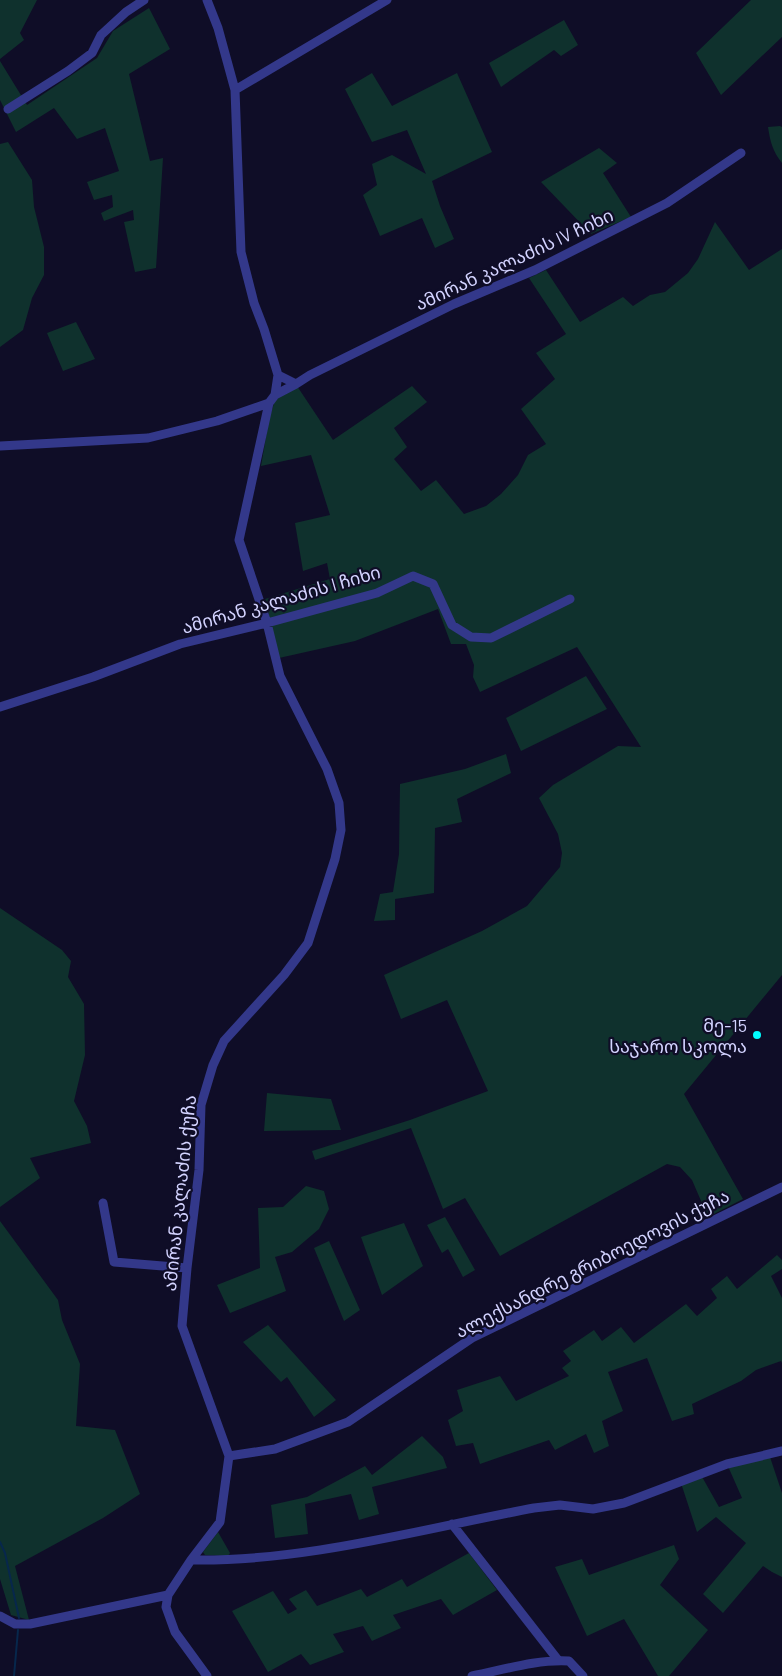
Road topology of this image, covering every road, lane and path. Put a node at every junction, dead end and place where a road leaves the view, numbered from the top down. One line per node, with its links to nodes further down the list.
1 (144, 0): 5 (street)
2 (207, 0): 4 (street, ამირან კალაძის ქუჩა)
3 (387, 0): 4 (street)
4 (235, 90): 7 (street, ამირან კალაძის ქუჩა)
5 (8, 109)
6 (741, 153): 8 (street, ამირან კალაძის IV ჩიხი)
7 (278, 375): 8 (street); 9 (street, ამირან კალაძის ქუჩა)
8 (296, 384): 9 (street, ამირან კალაძის IV ჩიხი)
9 (275, 395): 10 (street, ამირან კალაძის ქუჩა)
10 (269, 403): 11 (street); 13 (street, ამირან კალაძის ქუჩა)
11 (0, 446)
12 (570, 600): 13 (street, ამირან კალაძის I ჩიხი)
13 (267, 623): 14 (street, ამირან კალაძის I ჩიხი); 17 (street, ამირან კალაძის ქუჩა)
14 (0, 707)
15 (782, 1187): 19 (street, ალექსანდრე გრიბოედოვის ქუჩა)
16 (103, 1203): 17 (street)
17 (187, 1268): 19 (street, ამირან კალაძის ქუჩა)
18 (782, 1451): 20 (street)
19 (229, 1456): 21 (street, ამირან კალაძის ქუჩა)
20 (452, 1524): 21 (street); 24 (street)
21 (190, 1560): 22 (street, ამირან კალაძის ქუჩა)
22 (168, 1595): 23 (street); 25 (street)
23 (0, 1616)
24 (558, 1660): 26 (street); 27 (street)
25 (207, 1676)
26 (472, 1676)
27 (583, 1676)

